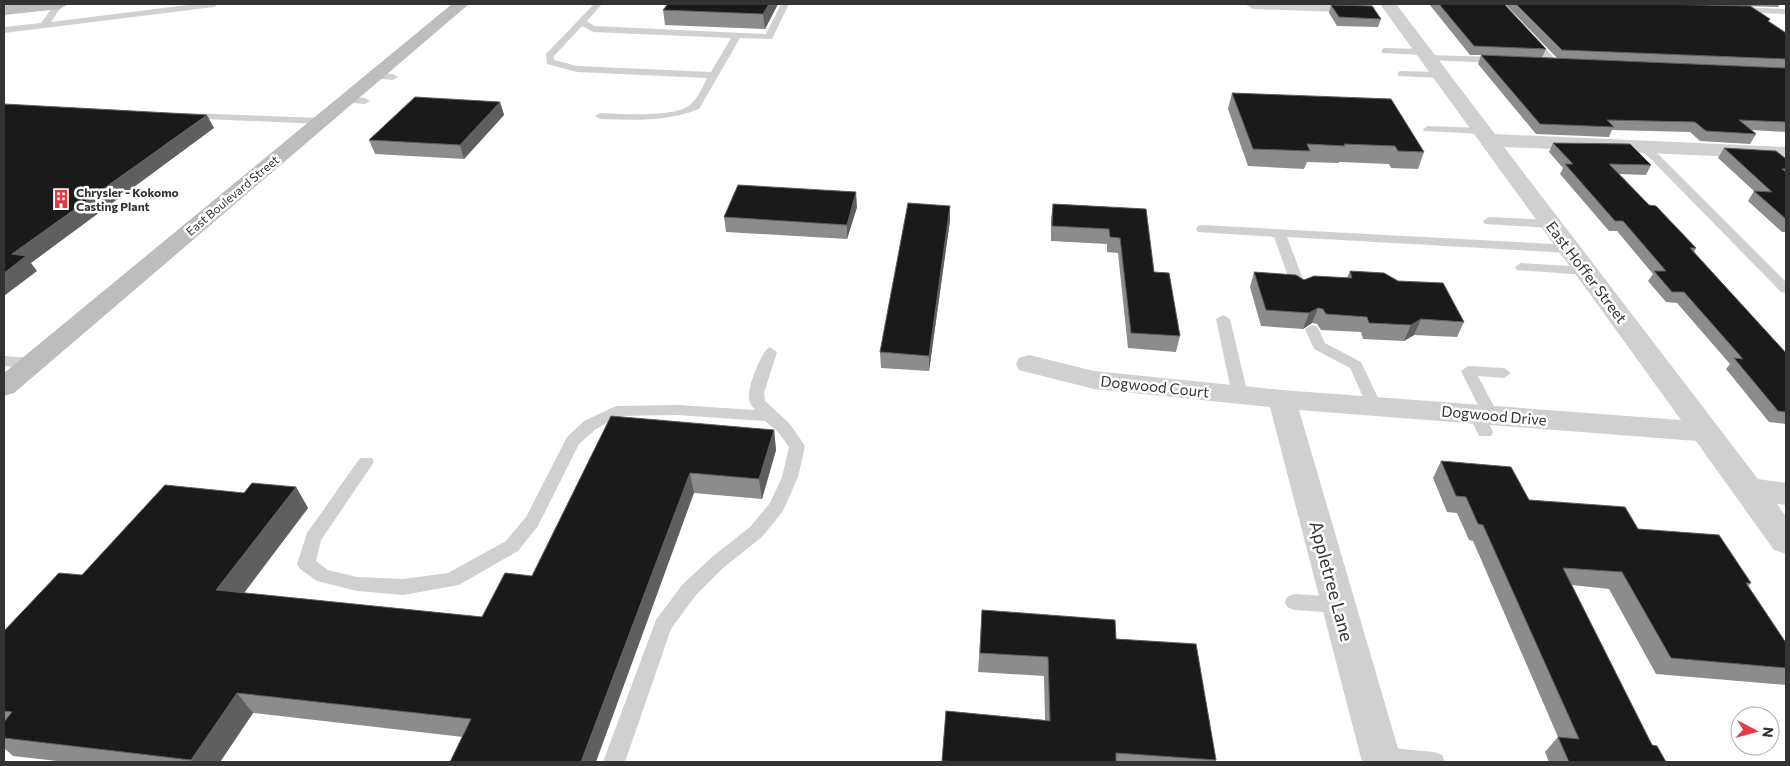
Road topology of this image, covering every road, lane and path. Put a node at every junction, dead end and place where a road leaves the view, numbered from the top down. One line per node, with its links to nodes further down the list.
1 (59, 4): 8 (main road); 14 (lane)
2 (214, 4): 14 (lane)
3 (461, 4): 26 (main road, East Boulevard Street)
4 (598, 4): 12 (lane)
5 (786, 4): 17 (lane)
6 (1252, 4): 7 (street)
7 (1390, 7): 21 (street, East Hoffer Street)
8 (4, 10)
9 (1728, 10): 10 (lane)
10 (1748, 11): 11 (lane); 13 (lane)
11 (1786, 12)
12 (582, 21): 17 (lane); 23 (lane)
13 (1763, 21)
14 (44, 25): 15 (lane)
15 (4, 30)
16 (1526, 33): 20 (lane)
17 (737, 35): 23 (lane)
18 (1385, 51): 21 (lane)
19 (1505, 60): 21 (lane)
20 (1534, 61)
21 (1430, 62): 22 (lane); 28 (street, East Hoffer Street)
22 (1401, 74)
23 (713, 75): 25 (lane)
24 (180, 115): 26 (lane)
25 (600, 116)
26 (320, 122): 44 (main road, East Boulevard Street)
27 (1428, 129): 28 (lane)
28 (1486, 136): 29 (street); 32 (street, East Hoffer Street)
29 (1644, 146): 30 (street); 38 (lane)
30 (1786, 153)
31 (1489, 221): 32 (lane)
32 (1551, 224): 35 (street, East Hoffer Street)
33 (1202, 230): 34 (lane)
34 (1279, 234): 35 (lane); 39 (lane)
35 (1570, 249): 37 (street, East Hoffer Street)
36 (1521, 267): 37 (lane)
37 (1586, 271): 53 (street, East Hoffer Street)
38 (1786, 289)
39 (1300, 290)
40 (1223, 319): 48 (lane)
41 (1312, 329): 50 (lane)
42 (770, 352): 51 (lane)
43 (4, 360): 44 (lane)
44 (32, 363): 47 (main road, East Boulevard Street)
45 (1029, 364): 48 (street, Dogwood Court)
46 (1504, 373): 52 (lane)
47 (4, 387)
48 (1240, 395): 49 (street, Dogwood Court)
49 (1282, 399): 50 (street, Dogwood Drive); 59 (street, Appletree Lane)
50 (1374, 406): 52 (street, Dogwood Drive)
51 (768, 416): 54 (lane); 61 (lane)
52 (1484, 420): 53 (street, Dogwood Drive)
53 (1706, 432): 55 (street, East Hoffer Street)
54 (366, 462)
55 (1749, 490): 56 (street); 57 (street, East Hoffer Street)
56 (1786, 494)
57 (1786, 541)
58 (1294, 602): 59 (lane)
59 (1339, 605): 60 (street, Appletree Lane)
60 (1382, 760): 62 (lane)
61 (614, 762)
62 (1434, 762)

